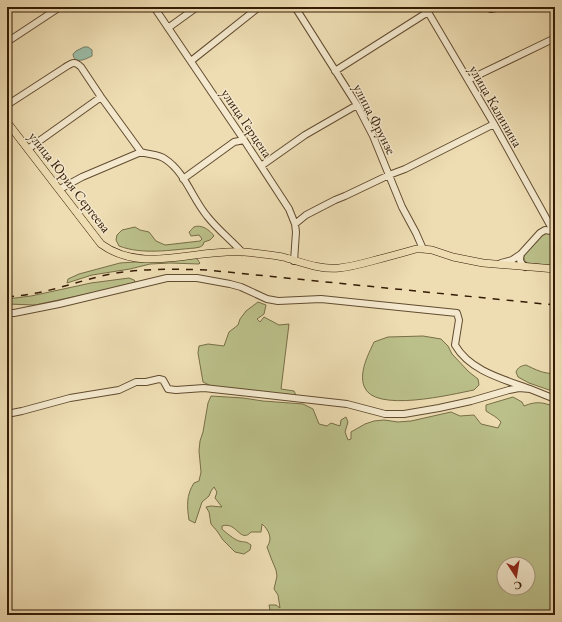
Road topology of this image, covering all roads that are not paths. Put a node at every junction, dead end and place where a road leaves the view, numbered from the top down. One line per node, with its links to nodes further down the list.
1 (60, 7): 11 (street)
2 (154, 7): 9 (street, улица Герцена)
3 (197, 7): 9 (street)
4 (258, 7): 12 (street)
5 (295, 7): 13 (street, улица Фрунзе)
6 (501, 7): 7 (street)
7 (491, 9)
8 (427, 10): 13 (street); 14 (street, улица Калинина)
9 (168, 28): 12 (street, улица Герцена)
10 (555, 38): 14 (street)
11 (7, 42)
12 (191, 61): 20 (street, улица Герцена)
13 (335, 71): 17 (street, улица Фрунзе)
14 (468, 80): 19 (street, улица Калинина)
15 (101, 97): 16 (street); 21 (street); 22 (street)
16 (7, 105)
17 (357, 105): 23 (street); 24 (street, улица Фрунзе)
18 (7, 122): 21 (main road, улица Юрия Сергеева)
19 (494, 124): 24 (street); 27 (street, улица Калинина)
20 (244, 140): 23 (street, улица Герцена); 25 (street)
21 (28, 149): 26 (main road, улица Юрия Сергеева)
22 (141, 152): 25 (street); 26 (street)
23 (261, 166): 29 (street, улица Герцена)
24 (390, 175): 29 (street); 32 (street, улица Фрунзе)
25 (183, 179): 33 (street)
26 (60, 189): 33 (main road, улица Юрия Сергеева)
27 (546, 217): 28 (street, улица Калинина); 30 (street)
28 (552, 223): 31 (street, улица Калинина)
29 (295, 224): 35 (street, улица Герцена)
30 (540, 233): 31 (street); 34 (street)
31 (555, 234)
32 (423, 249): 35 (main road, улица Юрия Сергеева); 36 (main road, улица Юрия Сергеева)
33 (242, 252): 35 (main road, улица Юрия Сергеева)
34 (521, 254): 36 (street); 37 (street)
35 (294, 261)
36 (494, 264): 37 (main road, улица Юрия Сергеева)
37 (525, 267): 38 (main road, улица Юрия Сергеева)
38 (555, 269)
39 (7, 313): 40 (street)
40 (530, 389): 41 (street); 42 (street)
41 (555, 398)
42 (7, 414)

